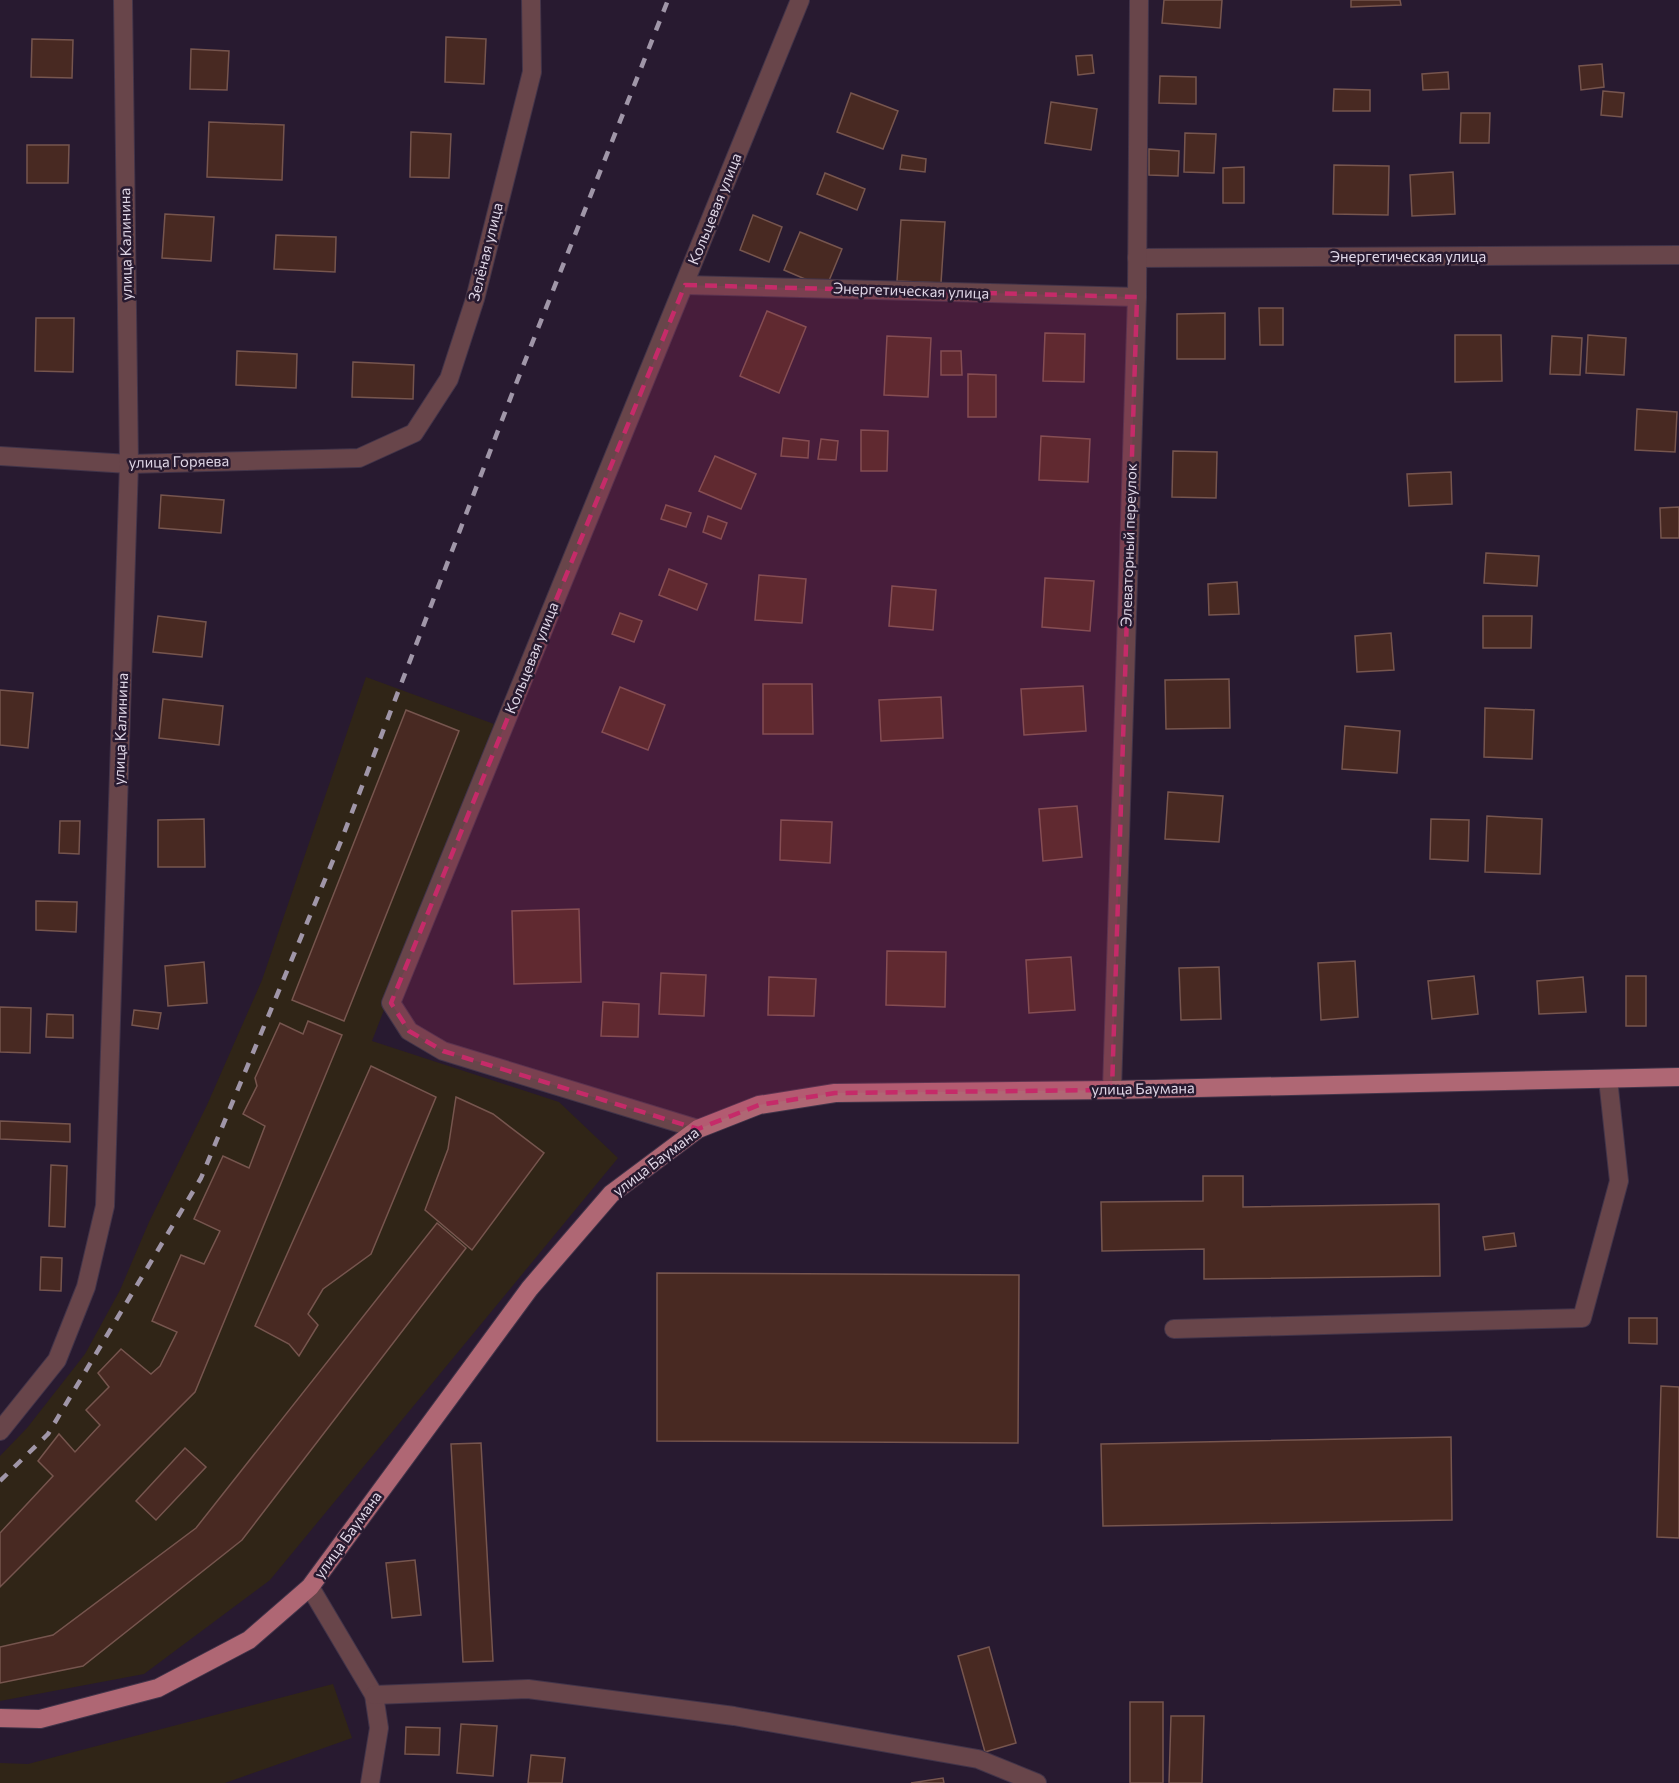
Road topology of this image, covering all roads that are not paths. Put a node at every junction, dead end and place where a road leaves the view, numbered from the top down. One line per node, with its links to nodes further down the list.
1 (123, 0): 11 (street, улица Калинина)
2 (531, 0): 10 (street, Зелёная улица)
3 (800, 0): 7 (street, Кольцевая улица)
4 (1139, 0): 6 (street, Элеваторный переулок)
5 (1679, 255): 6 (street, Энергетическая улица)
6 (1137, 258): 8 (street, Элеваторный переулок)
7 (684, 285): 8 (street, Энергетическая улица); 15 (street, Кольцевая улица)
8 (1137, 297): 14 (street, Элеваторный переулок)
9 (0, 456): 11 (street, улица Горяева)
10 (359, 458): 11 (street, улица Горяева)
11 (129, 464): 17 (street, улица Калинина)
12 (1679, 1077): 13 (main road, улица Баумана)
13 (1608, 1079): 14 (main road, улица Баумана); 16 (street)
14 (1112, 1090): 15 (main road, улица Баумана)
15 (698, 1129): 18 (main road, улица Баумана)
16 (1174, 1329)
17 (0, 1431)
18 (310, 1587): 19 (street); 20 (main road, улица Баумана)
19 (374, 1695): 21 (street); 22 (street)
20 (0, 1718)
21 (370, 1783)
22 (1037, 1783)

